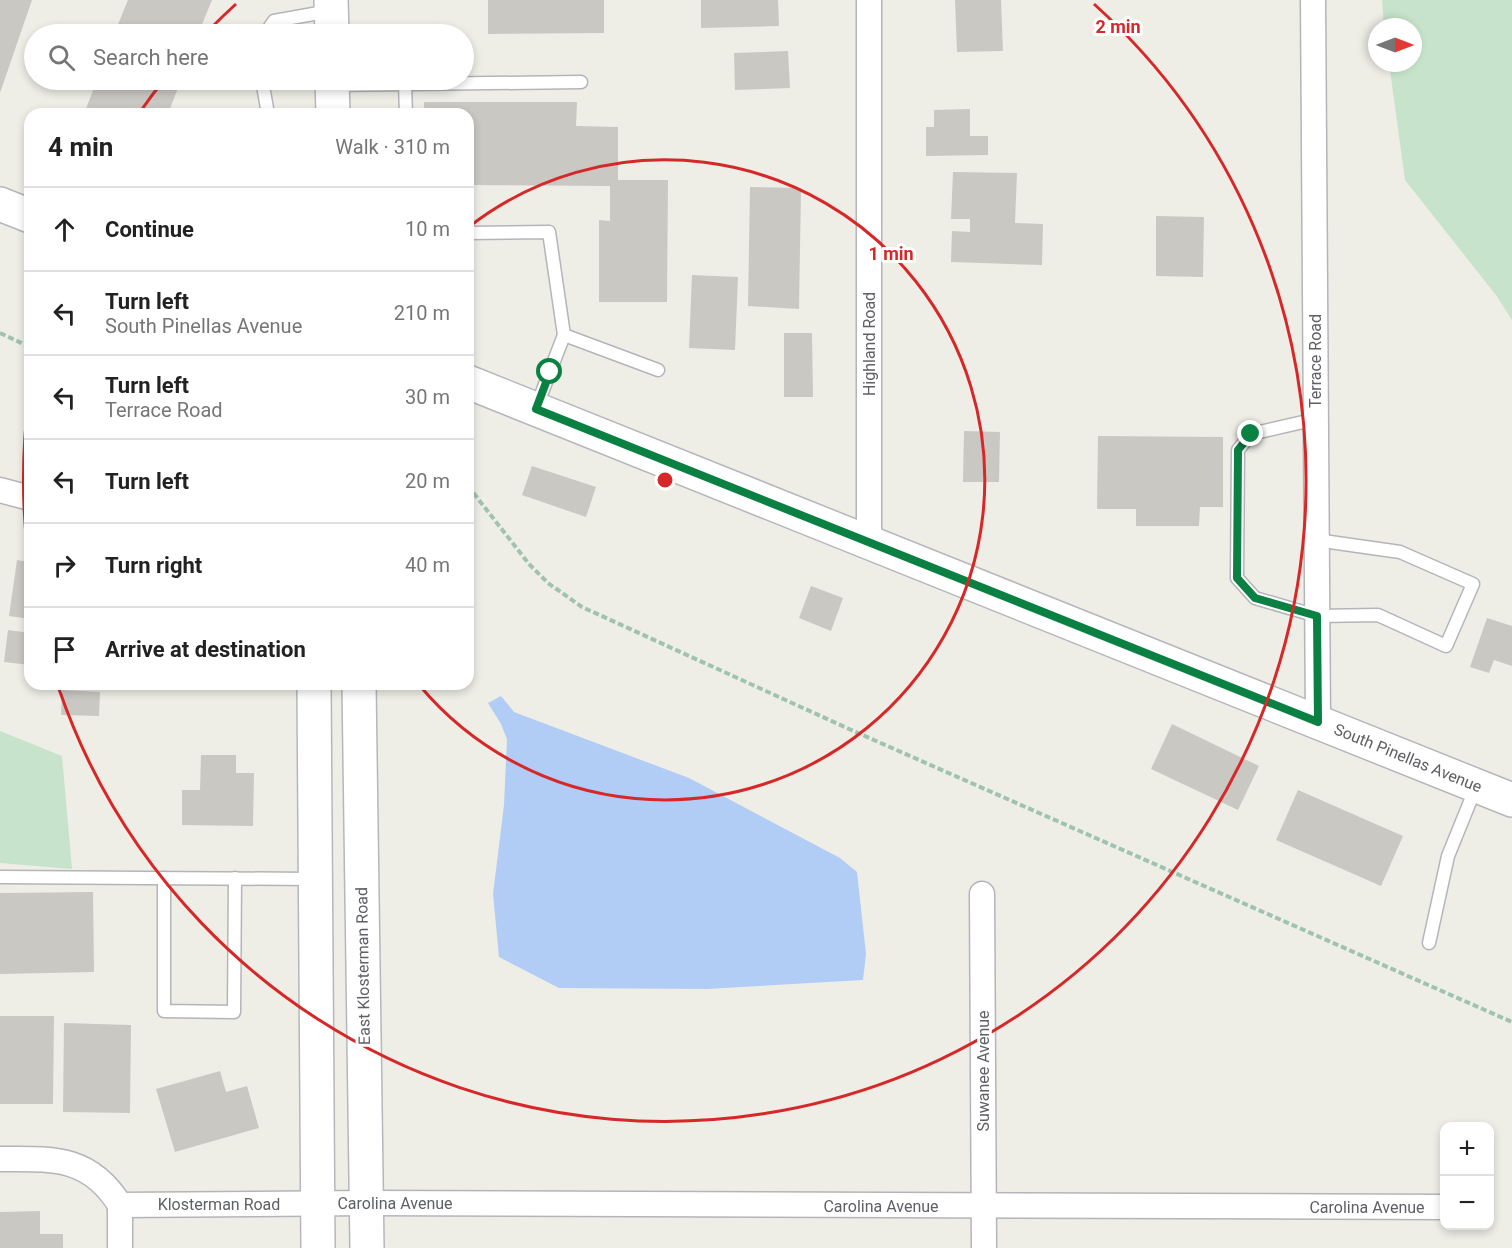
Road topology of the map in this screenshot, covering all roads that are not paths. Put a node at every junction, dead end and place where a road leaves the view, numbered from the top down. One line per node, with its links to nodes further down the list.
1 (869, 0): 24 (street, Highland Road)
2 (1313, 0): 20 (street, Terrace Road)
3 (331, 15): 4 (lane)
4 (272, 24)
5 (581, 82): 6 (lane)
6 (474, 83)
7 (264, 90): 11 (lane)
8 (357, 90): 10 (lane)
9 (405, 90): 12 (lane)
10 (333, 93)
11 (267, 108)
12 (406, 108)
13 (0, 204): 14 (main road)
14 (24, 214)
15 (474, 233): 16 (lane)
16 (564, 335): 17 (lane); 19 (lane)
17 (658, 370)
18 (474, 384): 19 (main road, South Pinellas Avenue)
19 (536, 409): 24 (main road, South Pinellas Avenue)
20 (1316, 419): 23 (street, Terrace Road); 25 (lane)
21 (0, 490): 22 (street)
22 (24, 496)
23 (1316, 540): 25 (street, Terrace Road); 25 (lane)
24 (869, 544): 28 (main road, South Pinellas Avenue)
25 (1317, 616): 28 (street, Terrace Road)
26 (314, 690): 34 (main road)
27 (359, 690): 39 (main road, East Klosterman Road)
28 (1318, 722): 29 (main road, South Pinellas Avenue)
29 (1476, 786): 30 (main road, South Pinellas Avenue); 36 (lane)
30 (1512, 800)
31 (0, 877): 32 (lane)
32 (164, 878): 33 (lane); 33 (lane)
33 (235, 878): 34 (lane)
34 (314, 879): 38 (main road)
35 (982, 894): 41 (street, Suwanee Avenue)
36 (1429, 943)
37 (0, 1159): 40 (street)
38 (318, 1203): 39 (street, Carolina Avenue); 40 (street, Klosterman Road); 44 (main road)
39 (366, 1203): 41 (street, Carolina Avenue); 45 (main road, East Klosterman Road)
40 (120, 1205): 43 (street)
41 (984, 1206): 42 (street, Carolina Avenue); 46 (street, Suwanee Avenue)
42 (1440, 1207)
43 (120, 1248)
44 (318, 1248)
45 (367, 1248)
46 (984, 1248)

